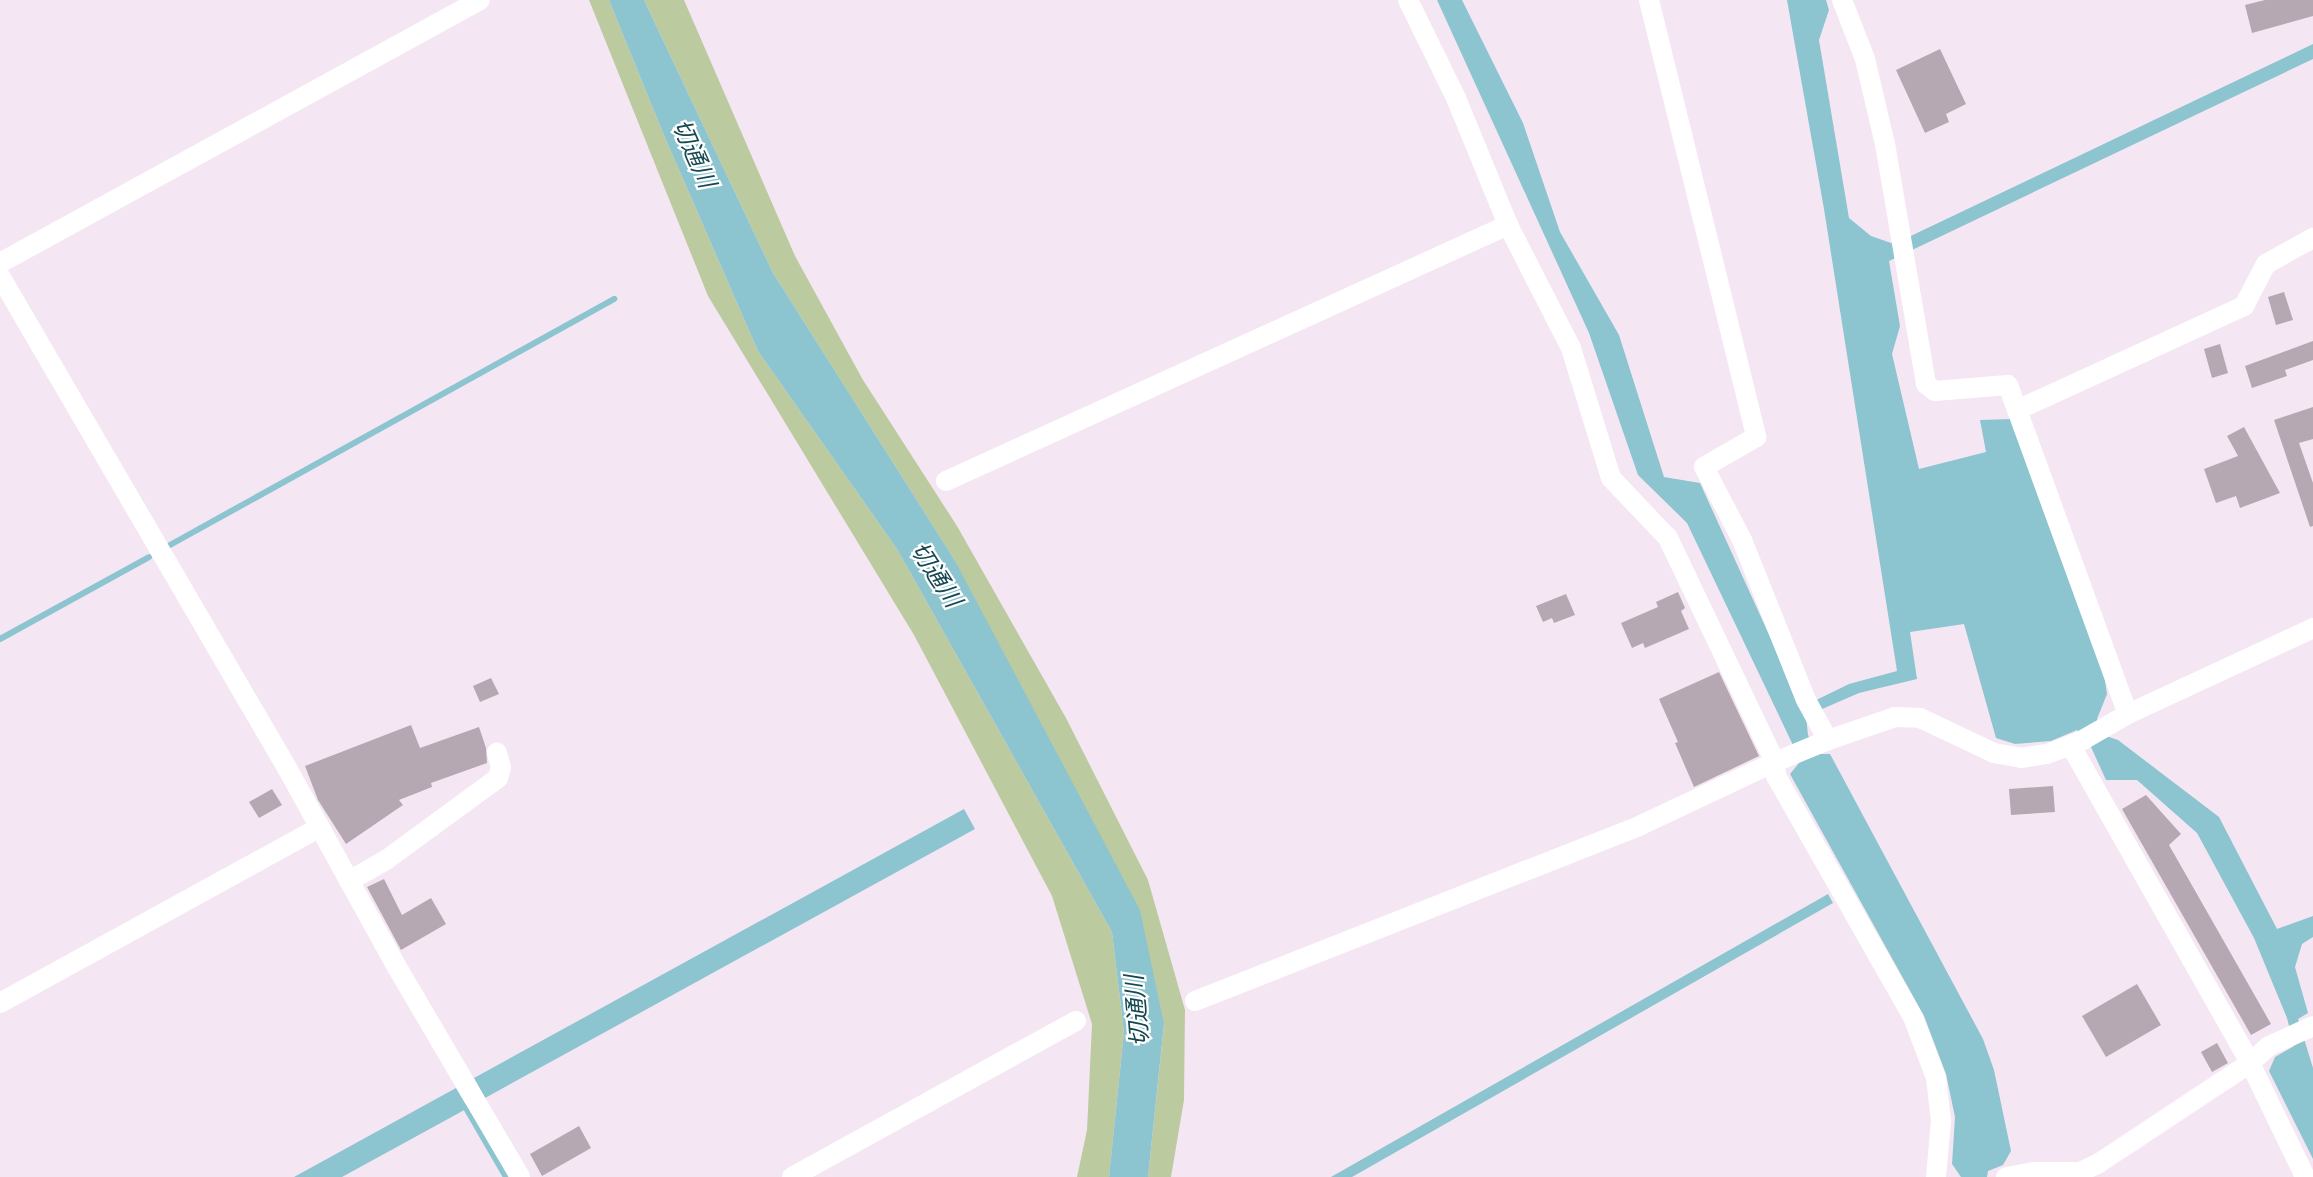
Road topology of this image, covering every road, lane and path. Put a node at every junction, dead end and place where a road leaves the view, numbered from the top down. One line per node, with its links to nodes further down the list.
1 (480, 0): 7 (street)
2 (1408, 0): 5 (street)
3 (1648, 0): 13 (street)
4 (1842, 0): 9 (street)
5 (1508, 225): 10 (street); 16 (street)
6 (2313, 238): 9 (street)
7 (0, 263)
8 (0, 276): 17 (street)
9 (2017, 410): 12 (street)
10 (946, 481)
11 (2313, 628): 12 (street)
12 (2128, 714): 14 (street)
13 (1821, 743): 14 (street); 16 (street)
14 (2076, 744): 23 (street)
15 (497, 753): 18 (street)
16 (1784, 759): 19 (street); 26 (street)
17 (320, 827): 18 (street); 20 (street)
18 (349, 881): 24 (street)
19 (1195, 1001)
20 (0, 1003)
21 (1076, 1021): 25 (street)
22 (2302, 1031): 23 (street)
23 (2250, 1063): 27 (street); 28 (street)
24 (520, 1177)
25 (792, 1177)
26 (1936, 1177)
27 (2006, 1177)
28 (2305, 1177)

